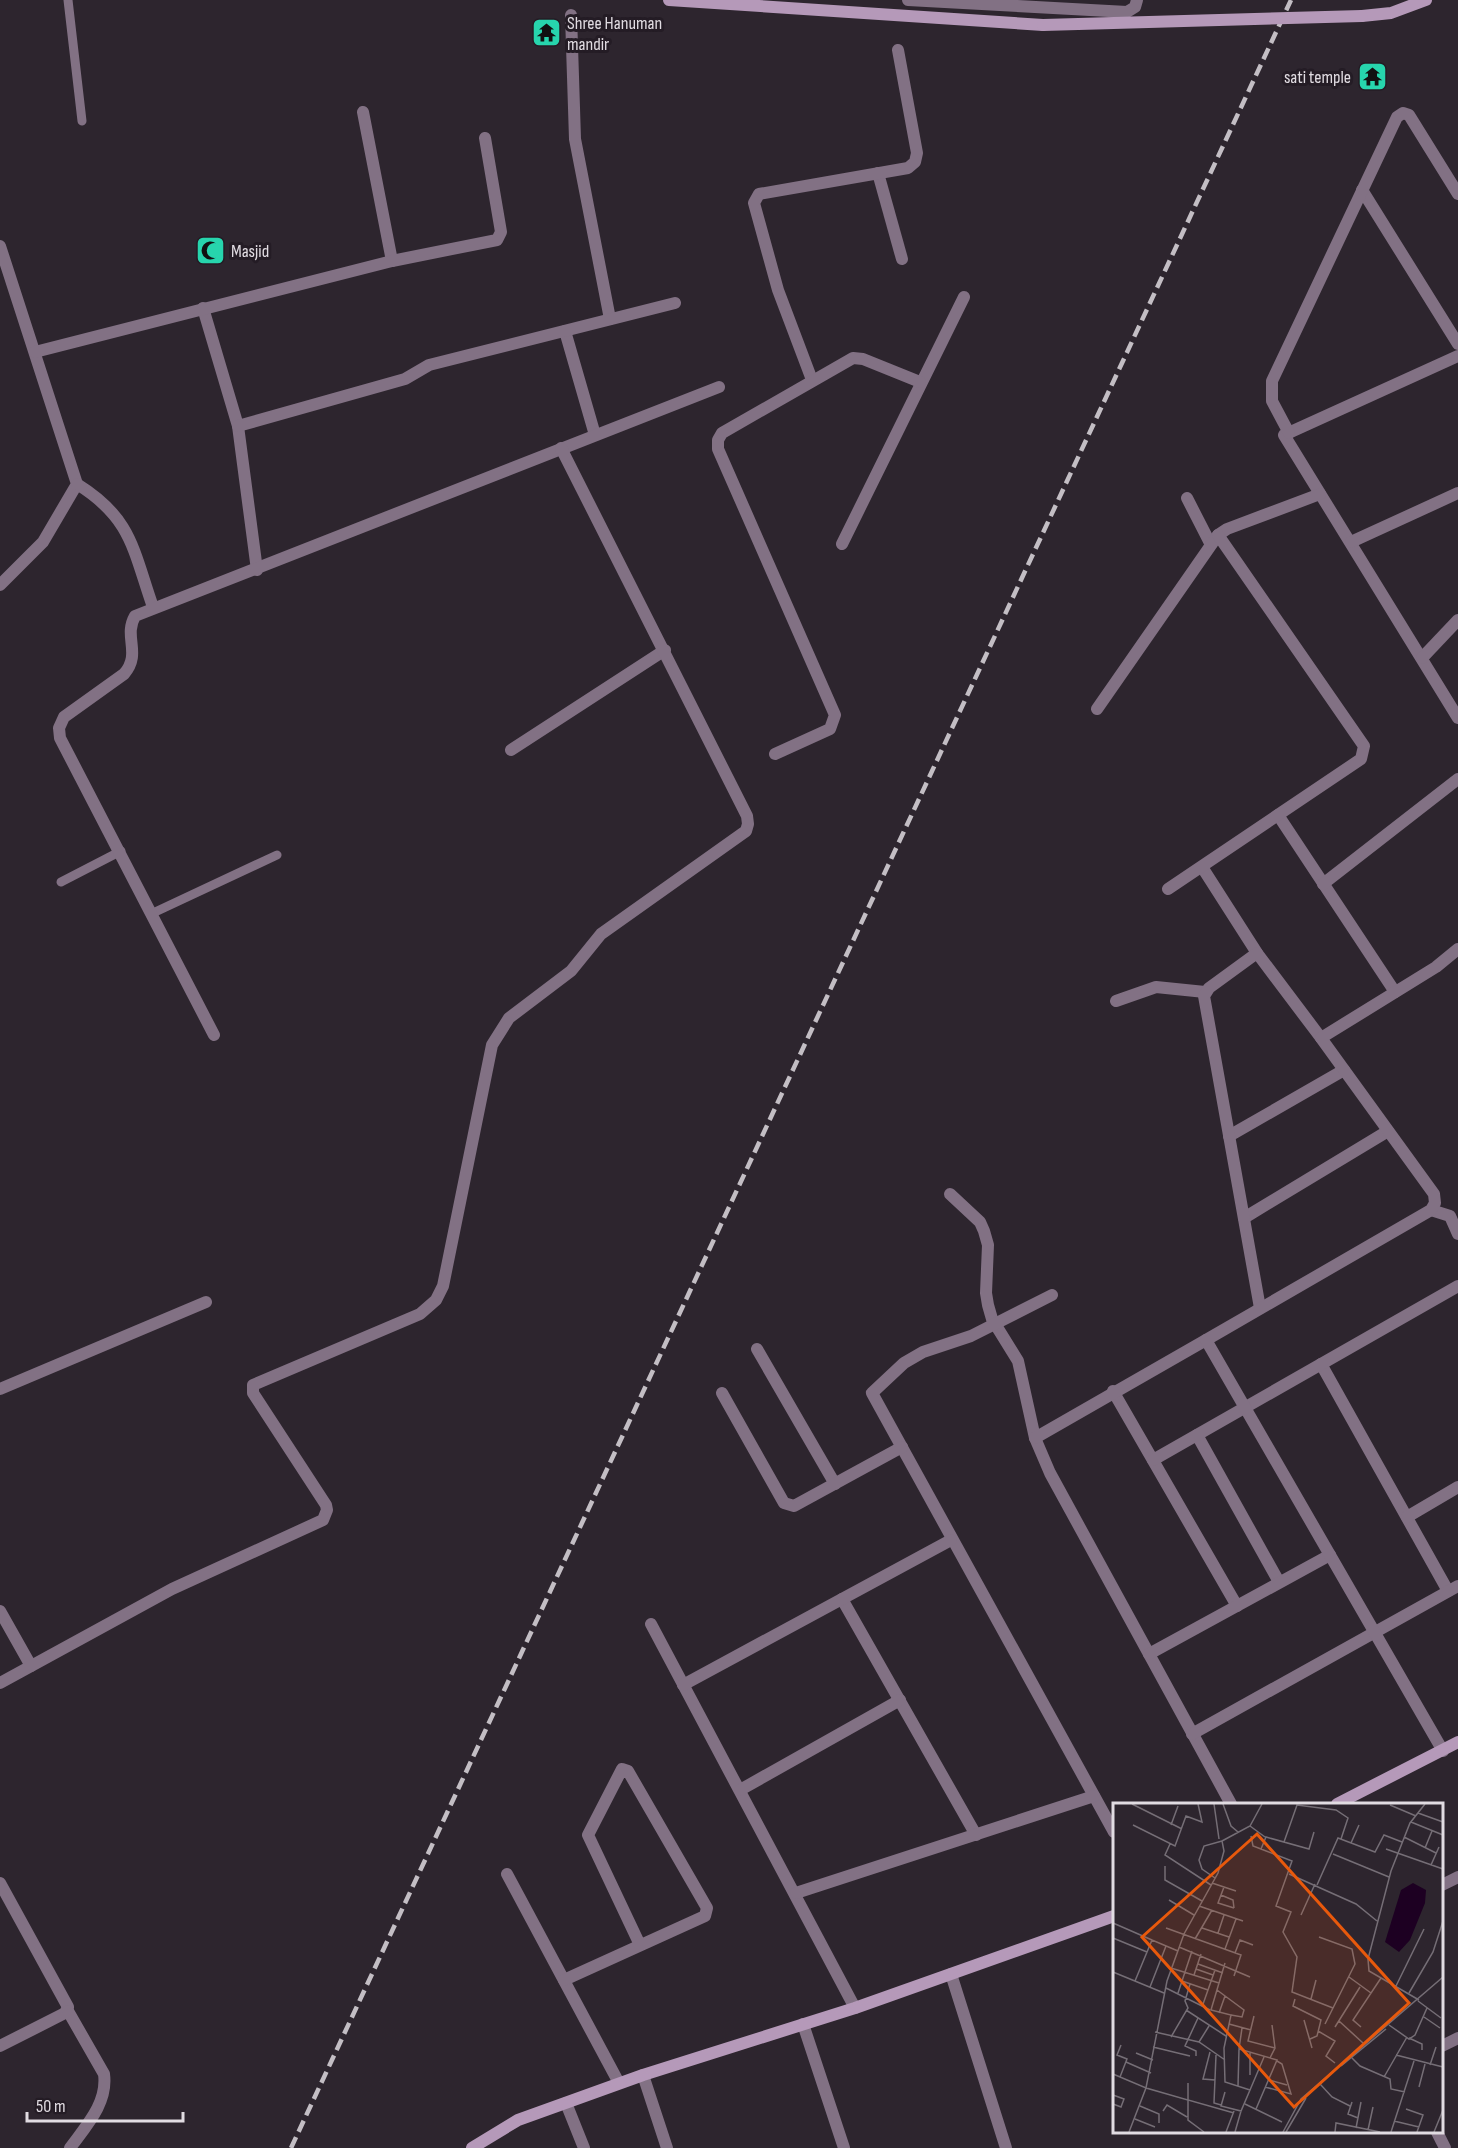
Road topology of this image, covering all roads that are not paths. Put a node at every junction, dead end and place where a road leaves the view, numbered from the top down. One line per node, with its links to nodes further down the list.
1 (68, 0): 9 (lane)
2 (669, 0): 5 (street, bridge)
3 (908, 0): 4 (street)
4 (1137, 0)
5 (1426, 0)
6 (571, 15): 20 (street)
7 (898, 50): 11 (street)
8 (363, 112): 16 (street)
9 (82, 121)
10 (485, 138): 16 (street)
11 (878, 174): 15 (street); 25 (street)
12 (1362, 190): 13 (street); 22 (street); 29 (street)
13 (1458, 194)
14 (0, 246): 23 (street)
15 (902, 259)
16 (392, 261): 19 (street)
17 (964, 297): 26 (street)
18 (675, 303): 20 (street)
19 (203, 308): 23 (street); 28 (street)
20 (610, 319): 21 (street)
21 (565, 331): 28 (street); 30 (street)
22 (1458, 344)
23 (35, 352): 32 (street)
24 (1458, 356): 29 (street)
25 (812, 380): 26 (street); 48 (street)
26 (920, 382): 38 (street)
27 (719, 387): 30 (street)
28 (238, 426): 39 (street)
29 (1289, 433): 34 (street)
30 (595, 435): 31 (street)
31 (561, 448): 39 (street); 43 (street)
32 (77, 484): 40 (street); 41 (street)
33 (1458, 493): 37 (street)
34 (1320, 494): 36 (street); 37 (street)
35 (1187, 498): 36 (street)
36 (1214, 539): 45 (street); 50 (street)
37 (1351, 542): 44 (street)
38 (842, 544)
39 (257, 570): 41 (street)
40 (0, 585)
41 (153, 607): 51 (street)
42 (1458, 620): 44 (street)
43 (665, 650): 47 (street); 101 (street)
44 (1422, 658): 46 (street)
45 (1097, 709)
46 (1458, 718)
47 (511, 750)
48 (775, 754)
49 (1458, 779): 55 (street)
50 (1278, 815): 53 (street); 55 (street)
51 (121, 851): 54 (lane); 57 (street)
52 (277, 855): 57 (lane)
53 (1202, 867): 56 (street); 59 (street)
54 (61, 882)
55 (1323, 884): 61 (street)
56 (1168, 889)
57 (153, 913): 63 (street)
58 (1458, 948): 61 (street)
59 (1257, 953): 60 (street); 64 (street)
60 (1205, 992): 62 (street); 67 (street)
61 (1395, 992): 64 (street)
62 (1116, 1001)
63 (214, 1035)
64 (1321, 1038): 65 (street)
65 (1344, 1070): 66 (street); 67 (street)
66 (1388, 1131): 69 (street); 70 (street)
67 (1229, 1136): 70 (street)
68 (950, 1194): 76 (street)
69 (1431, 1210): 71 (street); 75 (street)
70 (1244, 1218): 75 (street)
71 (1458, 1234)
72 (1458, 1286): 79 (street)
73 (1052, 1294): 76 (street)
74 (206, 1302): 80 (street)
75 (1260, 1308): 77 (street)
76 (996, 1324): 85 (street); 86 (street)
77 (1206, 1340): 81 (street); 83 (street)
78 (758, 1349): 88 (street)
79 (1321, 1365): 83 (street); 90 (street)
80 (0, 1389)
81 (1113, 1391): 85 (street); 87 (street)
82 (722, 1393): 88 (street)
83 (1246, 1408): 84 (street); 92 (street)
84 (1197, 1435): 87 (street); 93 (street)
85 (1035, 1438): 100 (street)
86 (902, 1448): 88 (street); 91 (street)
87 (1153, 1460): 96 (street)
88 (835, 1484)
89 (1458, 1487): 90 (street)
90 (1407, 1517): 94 (street)
91 (951, 1540): 95 (street); 109 (street)
92 (1330, 1555): 93 (street); 99 (street)
93 (1279, 1582): 96 (street)
94 (1453, 1588): 99 (street)
95 (842, 1599): 103 (street); 104 (street)
96 (1237, 1606): 100 (street)
97 (0, 1611): 101 (street)
98 (651, 1624): 103 (street)
99 (1375, 1633): 105 (street); 107 (street)
100 (1149, 1654): 105 (street)
101 (31, 1666): 102 (street)
102 (0, 1683)
103 (683, 1685): 108 (street)
104 (900, 1700): 108 (street); 113 (street)
105 (1192, 1734): 110 (street)
106 (1458, 1742): 107 (street)
107 (1443, 1751): 111 (street)
108 (740, 1790): 118 (street)
109 (1094, 1797): 112 (street); 113 (street)
110 (1230, 1803)
111 (1339, 1803)
112 (1113, 1830)
113 (976, 1835): 118 (street)
114 (507, 1874): 122 (street)
115 (1458, 1876): 117 (street)
116 (0, 1883): 124 (street)
117 (1443, 1884)
118 (796, 1893): 123 (street)
119 (1113, 1916): 121 (street)
120 (639, 1945): 120 (street); 122 (street)
121 (951, 1974): 123 (street); 138 (street)
122 (564, 1980): 130 (street)
123 (855, 2008): 125 (street)
124 (68, 2011): 127 (street); 133 (street)
125 (803, 2024): 129 (street); 137 (street)
126 (1458, 2038): 128 (street)
127 (0, 2046)
128 (1443, 2046)
129 (642, 2074): 130 (street); 136 (street)
130 (619, 2084): 131 (street)
131 (566, 2103): 134 (street); 135 (street)
132 (1438, 2133): 139 (street)
133 (70, 2148)
134 (471, 2148)
135 (584, 2148)
136 (667, 2148)
137 (844, 2148)
138 (1006, 2148)
139 (1445, 2148)

